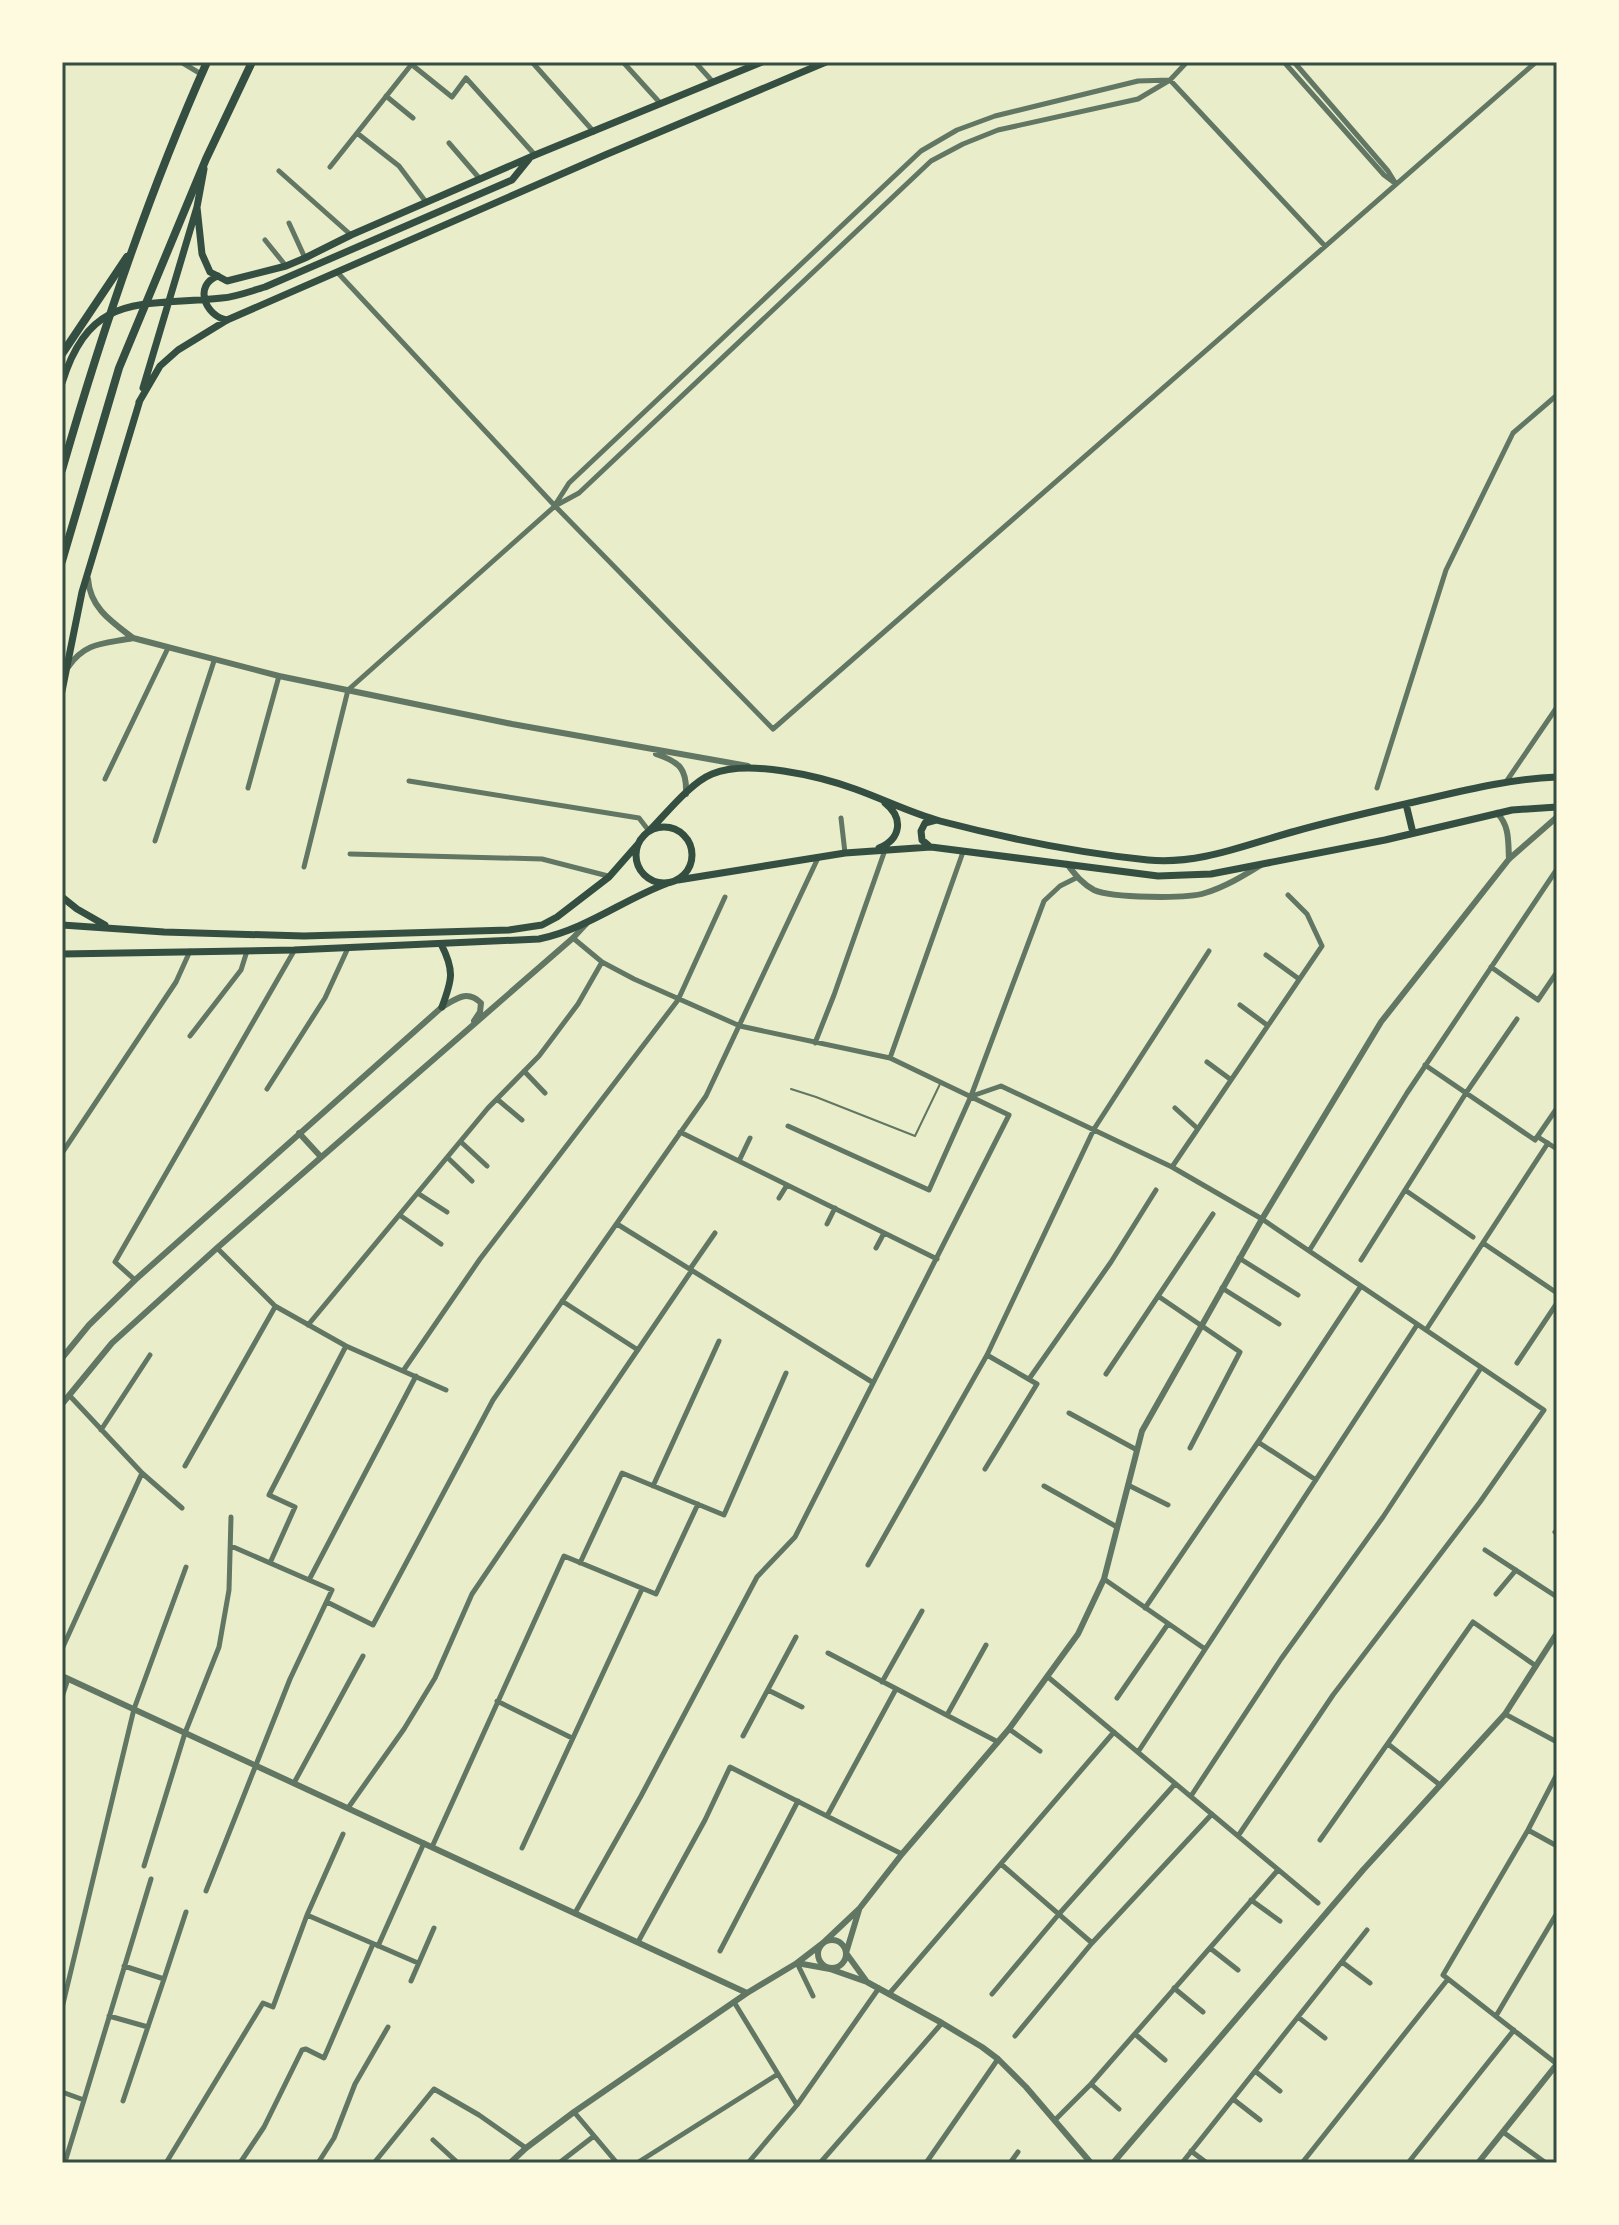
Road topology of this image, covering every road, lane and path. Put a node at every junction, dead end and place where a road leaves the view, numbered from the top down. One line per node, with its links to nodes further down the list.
1 (181, 62): 14 (street)
2 (207, 62): 14 (highway)
3 (252, 62): 24 (highway)
4 (532, 62): 20 (street)
5 (623, 62): 18 (street)
6 (695, 62): 16 (street)
7 (762, 62): 16 (main road)
8 (826, 62): 38 (main road)
9 (1187, 62): 15 (street)
10 (1284, 62): 28 (street)
11 (1294, 62): 28 (street)
12 (1536, 62): 28 (street)
13 (412, 63): 17 (street); 23 (street)
14 (201, 74): 34 (highway)
15 (1170, 80): 35 (street); 46 (street); 46 (street)
16 (713, 82): 18 (main road)
17 (386, 96): 19 (street); 21 (street)
18 (661, 104): 20 (main road)
19 (413, 118)
20 (594, 132): 23 (main road)
21 (357, 133): 25 (street); 29 (street)
22 (449, 143): 27 (street)
23 (532, 156): 27 (main road); 42 (main road)
24 (206, 159): 30 (main road); 47 (highway)
25 (330, 167)
26 (279, 171): 32 (street)
27 (480, 179): 29 (main road)
28 (1396, 184): 35 (street)
29 (426, 202): 32 (main road)
30 (197, 207): 39 (main road); 44 (main road)
31 (289, 223): 36 (street)
32 (351, 235): 36 (main road)
33 (265, 240): 37 (street)
34 (135, 243): 41 (highway); 45 (highway)
35 (1325, 246): 46 (street)
36 (305, 258): 37 (main road)
37 (286, 266): 39 (main road)
38 (336, 271): 40 (main road); 46 (street)
39 (218, 276): 40 (main road)
40 (227, 320): 44 (main road)
41 (62, 354)
42 (62, 383)
43 (1557, 395): 65 (street)
44 (139, 402): 48 (main road)
45 (62, 470)
46 (555, 506): 54 (street)
47 (62, 559)
48 (87, 576): 49 (street); 52 (main road)
49 (133, 638): 50 (street); 52 (street)
50 (168, 648): 51 (street); 60 (street)
51 (214, 661): 53 (street); 75 (street)
52 (66, 670): 55 (main road)
53 (279, 676): 54 (street); 64 (street)
54 (348, 690): 57 (street); 87 (street)
55 (62, 691)
56 (1557, 707): 62 (street)
57 (610, 742): 58 (street); 66 (street)
58 (762, 768): 63 (main road); 66 (main road)
59 (1557, 777): 62 (main road)
60 (105, 779)
61 (409, 781): 73 (street)
62 (1506, 782): 67 (main road)
63 (851, 787): 72 (main road); 79 (main road)
64 (248, 788)
65 (1377, 788)
66 (685, 795): 73 (main road)
67 (1406, 804): 72 (main road); 74 (main road)
68 (1557, 807): 69 (main road)
69 (1497, 813): 74 (main road); 84 (street)
70 (1557, 817): 84 (street)
71 (841, 818): 81 (street)
72 (937, 820): 77 (main road)
73 (649, 831): 76 (main road); 91 (main road)
74 (1413, 833): 86 (main road)
75 (155, 841)
76 (638, 844): 89 (main road); 92 (main road)
77 (931, 847): 78 (main road); 80 (main road)
78 (885, 850): 79 (main road); 122 (street)
79 (873, 851): 81 (main road)
80 (963, 852): 85 (main road); 123 (street)
81 (845, 853): 83 (main road)
82 (350, 854): 89 (street)
83 (818, 858): 91 (main road); 119 (street)
84 (1509, 859): 164 (street)
85 (1067, 864): 86 (main road); 90 (street)
86 (1264, 864): 90 (street)
87 (304, 867)
88 (1557, 869): 111 (street)
89 (609, 877): 99 (main road)
90 (1078, 877): 133 (street)
91 (678, 880): 92 (main road)
92 (668, 883): 96 (main road)
93 (1288, 895): 113 (street)
94 (62, 897): 98 (main road)
95 (725, 897): 114 (street)
96 (586, 924): 100 (street); 101 (main road)
97 (62, 925): 98 (main road)
98 (111, 927): 99 (main road)
99 (230, 934): 103 (main road)
100 (573, 938): 110 (street); 120 (street)
101 (441, 944): 102 (main road); 116 (main road)
102 (349, 947): 105 (main road); 129 (street)
103 (229, 950): 104 (main road); 106 (main road)
104 (248, 950): 105 (main road); 121 (street)
105 (294, 950): 179 (street)
106 (190, 951): 108 (main road); 148 (street)
107 (1209, 951): 140 (street)
108 (62, 954)
109 (1266, 955): 113 (street)
110 (602, 962): 114 (street); 126 (street)
111 (1491, 967): 112 (street); 125 (street)
112 (1557, 972)
113 (1299, 979): 118 (street)
114 (678, 1000): 119 (street); 201 (street)
115 (1240, 1005): 118 (street)
116 (442, 1007): 120 (street); 142 (street)
117 (1517, 1019): 132 (street)
118 (1267, 1025): 127 (street)
119 (740, 1026): 122 (street); 141 (street)
120 (467, 1031): 149 (street)
121 (190, 1036)
122 (815, 1043): 123 (street)
123 (890, 1058): 128 (street)
124 (1207, 1062): 127 (street)
125 (1425, 1065): 132 (street); 174 (street)
126 (524, 1071): 131 (street); 134 (street)
127 (1230, 1079): 139 (street)
128 (940, 1083): 130 (lane); 133 (street)
129 (267, 1089)
130 (791, 1089)
131 (545, 1093)
132 (1466, 1093): 144 (street); 157 (street)
133 (971, 1096): 138 (street); 140 (street); 176 (street)
134 (497, 1099): 137 (street); 145 (street)
135 (1175, 1108): 139 (street)
136 (1557, 1108): 144 (street)
137 (522, 1120)
138 (788, 1126)
139 (1197, 1128): 153 (street)
140 (1094, 1129): 153 (street); 197 (street)
141 (680, 1132): 151 (street); 165 (street)
142 (299, 1133): 149 (street); 179 (street)
143 (750, 1138): 151 (street)
144 (1536, 1139): 146 (street)
145 (461, 1142): 150 (street); 152 (street)
146 (1548, 1143): 147 (street); 170 (street)
147 (1557, 1149)
148 (62, 1153)
149 (321, 1157): 172 (street)
150 (448, 1158): 154 (street); 158 (street)
151 (739, 1161): 155 (street)
152 (487, 1166)
153 (1172, 1167): 164 (street)
154 (472, 1181)
155 (787, 1185): 159 (street); 160 (street)
156 (1156, 1190): 205 (street)
157 (1405, 1190): 169 (street); 177 (street)
158 (419, 1194): 161 (street); 163 (street)
159 (779, 1198)
160 (835, 1208): 166 (street); 168 (street)
161 (447, 1212)
162 (1213, 1214): 184 (street)
163 (401, 1216): 171 (street); 190 (street)
164 (1262, 1219): 174 (street); 175 (street)
165 (617, 1224): 178 (street); 185 (street)
166 (827, 1224)
167 (715, 1233): 178 (street)
168 (884, 1233): 173 (street); 176 (street)
169 (1473, 1237)
170 (1483, 1243): 182 (street); 192 (street)
171 (441, 1244)
172 (217, 1248): 187 (street); 208 (street)
173 (876, 1248)
174 (1309, 1251): 180 (street)
175 (1239, 1258): 181 (street); 183 (street)
176 (937, 1259): 206 (street)
177 (1361, 1260)
178 (691, 1270): 195 (street); 206 (street)
179 (135, 1280): 198 (street)
180 (1361, 1286): 189 (street); 212 (street)
181 (1222, 1288): 188 (street); 191 (street)
182 (1557, 1293)
183 (1298, 1295)
184 (1158, 1296): 191 (street); 203 (street)
185 (562, 1301): 195 (street); 239 (street)
186 (1557, 1303): 199 (street)
187 (275, 1306): 190 (street); 215 (street)
188 (1279, 1324)
189 (1417, 1324): 192 (street); 218 (street)
190 (308, 1325): 194 (street)
191 (1201, 1326): 213 (street); 214 (street)
192 (1426, 1330): 200 (street)
193 (719, 1341): 220 (street)
194 (346, 1346): 201 (street); 229 (street)
195 (638, 1350): 280 (street)
196 (150, 1355): 211 (street)
197 (987, 1355): 205 (street); 231 (street)
198 (62, 1358)
199 (1517, 1363)
200 (1481, 1368): 278 (street); 285 (street)
201 (403, 1371): 204 (street)
202 (786, 1373): 222 (street)
203 (1106, 1374)
204 (416, 1376): 207 (street); 235 (street)
205 (1029, 1379): 216 (street)
206 (872, 1382): 301 (street)
207 (446, 1390)
208 (69, 1395): 209 (street); 211 (street)
209 (62, 1404)
210 (1069, 1413): 214 (street)
211 (101, 1430): 217 (street)
212 (1258, 1442): 218 (street); 240 (street)
213 (1190, 1448)
214 (1137, 1450): 219 (street)
215 (185, 1466)
216 (985, 1469)
217 (142, 1473): 224 (street); 246 (street)
218 (1316, 1480): 247 (street)
219 (1128, 1485): 223 (street); 226 (street)
220 (653, 1486): 222 (street); 230 (street)
221 (1044, 1486): 226 (street)
222 (698, 1504): 236 (street)
223 (1168, 1505)
224 (182, 1508)
225 (231, 1517): 227 (street)
226 (1117, 1527): 234 (street)
227 (231, 1546): 229 (street); 265 (street)
228 (1485, 1550): 233 (street)
229 (270, 1563): 235 (street)
230 (580, 1563): 236 (street); 258 (street)
231 (868, 1565)
232 (186, 1567): 260 (street)
233 (1516, 1570): 237 (street); 238 (street)
234 (1104, 1579): 240 (street); 252 (street)
235 (309, 1580): 239 (street)
236 (642, 1589): 267 (street)
237 (1496, 1594)
238 (1557, 1597)
239 (327, 1602): 273 (street)
240 (1145, 1608): 242 (street)
241 (922, 1611): 253 (street)
242 (1168, 1624): 247 (street); 257 (street)
243 (1557, 1633): 250 (street)
244 (796, 1637): 255 (street)
245 (986, 1645): 262 (street)
246 (62, 1649)
247 (1205, 1650): 272 (street)
248 (828, 1653): 253 (street)
249 (363, 1656): 275 (street)
250 (1536, 1666): 261 (street); 270 (street)
251 (65, 1677): 256 (street); 260 (street)
252 (1048, 1677): 263 (street); 264 (street)
253 (882, 1682): 254 (street)
254 (896, 1689): 262 (street); 282 (street)
255 (768, 1690): 259 (street); 266 (street)
256 (62, 1697)
257 (1117, 1698)
258 (497, 1701): 267 (street); 289 (street)
259 (802, 1707)
260 (134, 1709): 265 (street); 333 (street)
261 (1505, 1714): 269 (street); 277 (street)
262 (947, 1715): 268 (street)
263 (1009, 1729): 268 (street); 271 (street)
264 (1114, 1732): 272 (street); 292 (street)
265 (185, 1733): 273 (street); 293 (street)
266 (743, 1736)
267 (572, 1738): 290 (street)
268 (998, 1742): 291 (street)
269 (1557, 1742)
270 (1388, 1744): 277 (street); 286 (street)
271 (1040, 1751)
272 (1138, 1752): 276 (street)
273 (254, 1765): 275 (street); 296 (street)
274 (1557, 1774): 283 (street)
275 (294, 1783): 280 (street)
276 (1175, 1784): 278 (street); 303 (street)
277 (1440, 1785): 382 (street)
278 (1191, 1796): 281 (street)
279 (798, 1801): 282 (street); 308 (street); 313 (street)
280 (348, 1808): 287 (street)
281 (1212, 1814): 285 (street); 310 (street)
282 (827, 1816): 291 (street)
283 (1528, 1830): 288 (street); 322 (street)
284 (343, 1834): 304 (street)
285 (1238, 1836): 294 (street)
286 (1320, 1840)
287 (424, 1843): 289 (street); 311 (street)
288 (1557, 1846)
289 (432, 1847): 301 (street)
290 (522, 1848)
291 (902, 1854): 299 (street)
292 (1001, 1864): 303 (street); 329 (street)
293 (144, 1866)
294 (1278, 1870): 297 (street); 298 (street)
295 (151, 1879): 318 (street)
296 (206, 1891)
297 (1251, 1900): 305 (street); 312 (street)
298 (1318, 1903)
299 (859, 1909): 309 (street); 314 (street)
300 (186, 1912): 321 (street)
301 (575, 1913): 308 (street)
302 (1557, 1913): 336 (street)
303 (1059, 1914): 310 (street); 330 (street)
304 (307, 1915): 311 (street); 368 (street)
305 (1280, 1921)
306 (434, 1928): 316 (street)
307 (1367, 1930): 315 (street)
308 (638, 1942): 328 (street)
309 (823, 1943): 314 (street); 317 (street); 319 (street)
310 (1092, 1943): 343 (street)
311 (376, 1945): 316 (street); 369 (street)
312 (1210, 1948): 320 (street); 327 (street)
313 (720, 1951)
314 (846, 1953): 319 (street); 324 (street)
315 (1342, 1962): 325 (street); 337 (street)
316 (418, 1963): 323 (street)
317 (797, 1963): 319 (street); 328 (street); 331 (street)
318 (124, 1966): 321 (street); 335 (street)
319 (830, 1969): 324 (street)
320 (1238, 1970)
321 (164, 1979): 339 (street)
322 (1448, 1979): 336 (street); 385 (street)
323 (411, 1981)
324 (867, 1982): 326 (street)
325 (1370, 1983)
326 (879, 1988): 329 (street); 356 (street)
327 (1174, 1988): 334 (street); 342 (street)
328 (747, 1993): 332 (street)
329 (889, 1994): 338 (street)
330 (992, 1994)
331 (813, 1996)
332 (734, 2002): 349 (street); 358 (street)
333 (62, 2008)
334 (1203, 2012)
335 (109, 2016): 339 (street); 354 (street)
336 (1496, 2016): 341 (street)
337 (1298, 2017): 344 (street); 348 (street)
338 (942, 2023): 345 (street); 378 (street)
339 (148, 2027): 355 (street)
340 (388, 2027): 370 (street)
341 (1514, 2030): 347 (street); 386 (street)
342 (1135, 2034): 346 (street); 350 (street)
343 (1015, 2036)
344 (1325, 2038)
345 (998, 2059): 359 (street); 379 (street)
346 (1165, 2060)
347 (1557, 2064): 361 (street)
348 (1255, 2071): 351 (street); 353 (street)
349 (778, 2074): 356 (street); 376 (street)
350 (1091, 2084): 357 (street); 359 (street)
351 (1280, 2091)
352 (62, 2092): 354 (street)
353 (1233, 2099): 360 (street); 365 (street)
354 (84, 2100): 367 (street)
355 (123, 2101)
356 (797, 2105): 377 (street)
357 (1119, 2109)
358 (574, 2112): 362 (street); 364 (street)
359 (1055, 2120): 381 (street)
360 (1260, 2120)
361 (1503, 2132): 387 (street); 388 (street)
362 (594, 2136): 374 (street); 375 (street)
363 (433, 2140): 372 (street)
364 (526, 2148): 371 (street); 373 (street)
365 (1191, 2151): 383 (street); 384 (street)
366 (1018, 2152): 380 (street)
367 (65, 2162)
368 (166, 2163)
369 (240, 2163)
370 (318, 2163)
371 (374, 2163)
372 (458, 2163)
373 (510, 2163)
374 (559, 2163)
375 (617, 2163)
376 (637, 2163)
377 (748, 2163)
378 (820, 2163)
379 (926, 2163)
380 (1010, 2163)
381 (1091, 2163)
382 (1113, 2163)
383 (1182, 2163)
384 (1207, 2163)
385 (1302, 2163)
386 (1408, 2163)
387 (1478, 2163)
388 (1546, 2163)

